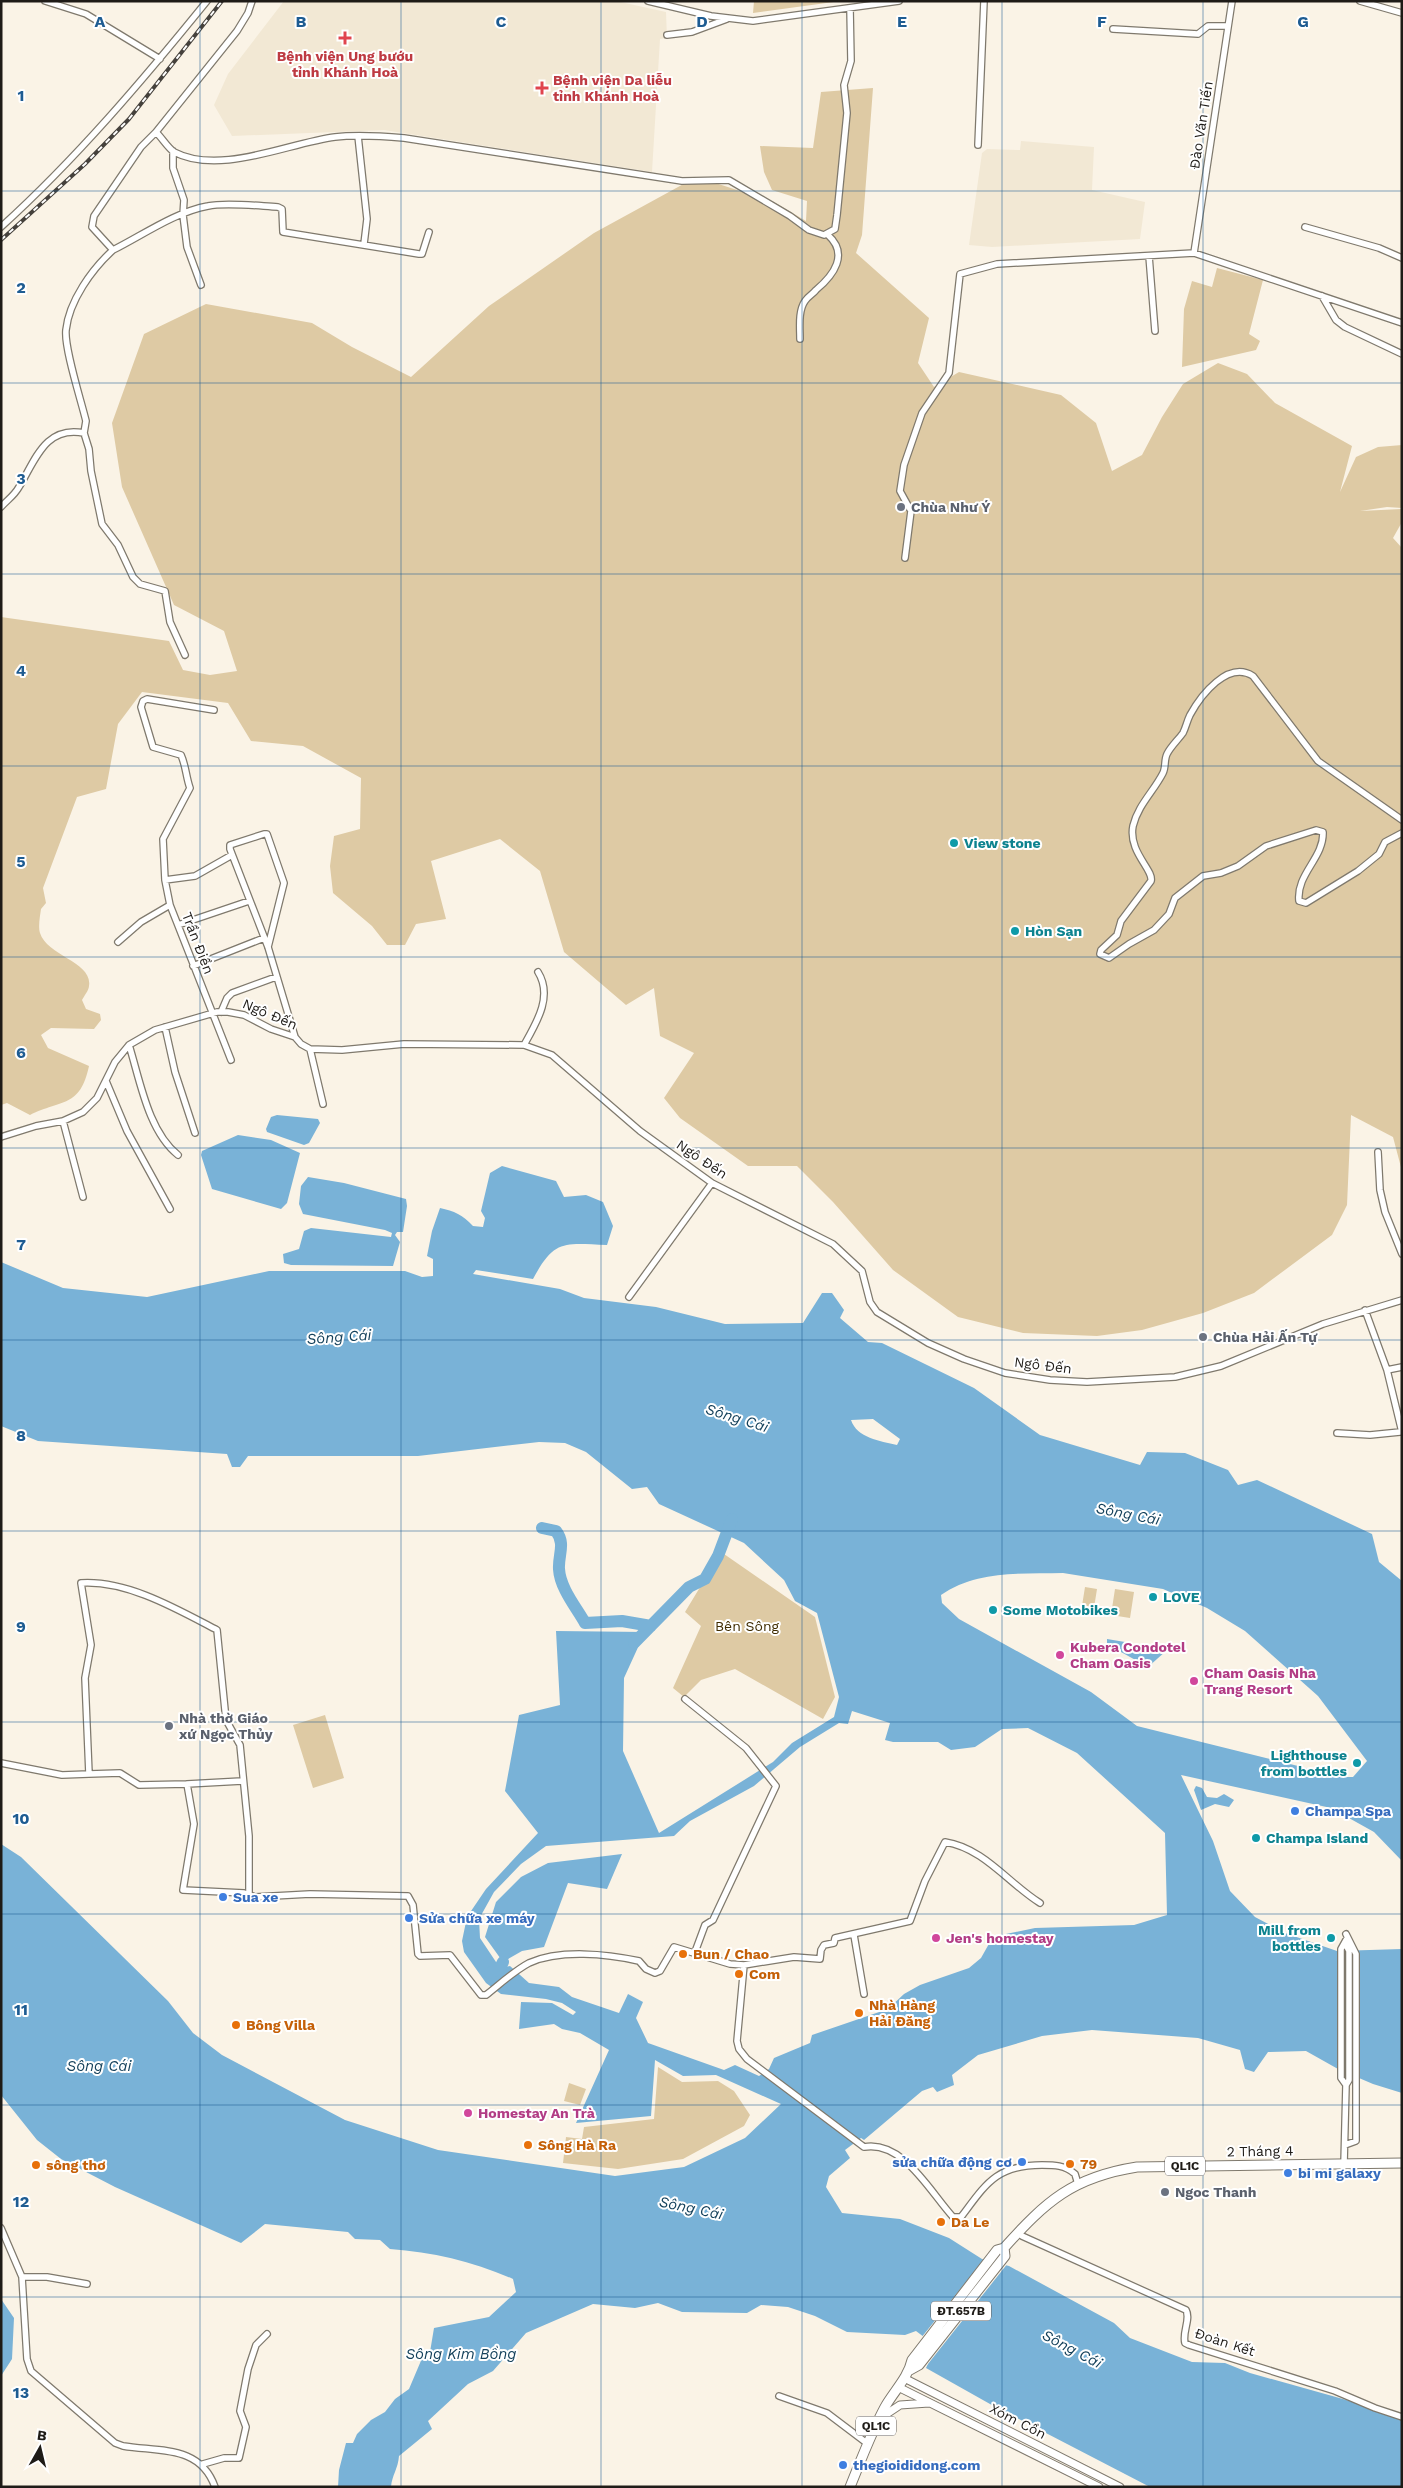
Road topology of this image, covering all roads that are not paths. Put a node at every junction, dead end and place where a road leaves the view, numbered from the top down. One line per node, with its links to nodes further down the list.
1 (45, 1): 15 (street)
2 (208, 1): 15 (street)
3 (252, 1): 16 (street)
4 (648, 1): 11 (street)
5 (899, 1): 9 (street)
6 (984, 1): 18 (street)
7 (1232, 1): 12 (street, Đào Văn Tiến)
8 (1360, 1): 10 (street)
9 (850, 8): 11 (street); 24 (street)
10 (1402, 13)
11 (729, 18): 14 (street)
12 (1228, 26): 13 (street); 27 (street, Đào Văn Tiến)
13 (1113, 29)
14 (667, 35)
15 (160, 60): 21 (street)
16 (156, 132): 19 (street); 26 (street)
17 (358, 136): 19 (street); 24 (street); 25 (street)
18 (978, 145)
19 (173, 151): 20 (street)
20 (183, 215): 25 (street); 26 (street); 30 (street)
21 (1, 227)
22 (1305, 227): 29 (street)
23 (429, 232): 25 (street)
24 (828, 235): 34 (street)
25 (364, 244)
26 (113, 250): 36 (street)
27 (1194, 253): 28 (street); 31 (street)
28 (1149, 256): 33 (street); 38 (street)
29 (1402, 258)
30 (201, 285)
31 (1322, 296): 32 (street); 35 (street)
32 (1402, 323)
33 (1155, 331)
34 (800, 339)
35 (1402, 354)
36 (84, 433): 37 (street); 39 (street)
37 (1, 508)
38 (905, 558)
39 (185, 655)
40 (214, 710): 44 (street, Trần Điền)
41 (1402, 820): 42 (street)
42 (1402, 833)
43 (232, 855): 44 (street); 45 (street); 50 (street)
44 (165, 880): 46 (street, Trần Điền)
45 (249, 900): 47 (street); 48 (street)
46 (170, 905): 47 (street, Trần Điền); 49 (street)
47 (178, 925): 51 (street, Trần Điền)
48 (264, 938): 50 (street); 51 (street)
49 (118, 942)
50 (268, 947): 53 (street)
51 (193, 966): 55 (street, Trần Điền)
52 (538, 972): 58 (street)
53 (276, 977): 54 (street); 57 (street)
54 (222, 1012): 55 (street, Ngô Đến); 57 (street, Ngô Đến)
55 (211, 1014): 56 (street, Ngô Đến); 61 (street, Trần Điền)
56 (165, 1027): 59 (street, Ngô Đến); 65 (street)
57 (295, 1037): 60 (street, Ngô Đến)
58 (524, 1044): 60 (street, Ngô Đến); 69 (street, Ngô Đến)
59 (129, 1045): 62 (street, Ngô Đến); 68 (street)
60 (310, 1049): 63 (street)
61 (231, 1060)
62 (106, 1081): 64 (street, Ngô Đến); 71 (street)
63 (323, 1104)
64 (64, 1121): 66 (street, Ngô Đến); 70 (street)
65 (195, 1134)
66 (1, 1137)
67 (1378, 1152): 72 (street)
68 (178, 1155)
69 (712, 1183): 73 (street); 75 (street, Ngô Đến)
70 (83, 1197)
71 (170, 1210)
72 (1402, 1254)
73 (629, 1297)
74 (1402, 1300): 75 (street, Ngô Đến)
75 (1365, 1310): 77 (street)
76 (1402, 1367): 77 (street)
77 (1387, 1370): 78 (street)
78 (1399, 1406): 79 (street)
79 (1401, 1432): 80 (street)
80 (1337, 1433)
81 (685, 1699): 90 (street)
82 (1, 1763): 83 (street)
83 (89, 1774): 84 (street); 85 (street)
84 (242, 1781): 85 (street); 86 (street)
85 (187, 1784): 86 (street)
86 (249, 1895): 90 (street)
87 (1040, 1904): 88 (street)
88 (854, 1934): 91 (street); 92 (street)
89 (1346, 1943): 93 (street); 93 (street); 94 (street)
90 (695, 1952): 91 (street)
91 (744, 1965): 97 (street)
92 (864, 1994)
93 (1346, 2085): 94 (street)
94 (1345, 2145): 96 (street)
95 (1402, 2163): 96 (main road, 2 Tháng 4 / QL1C)
96 (1344, 2164): 97 (main road, 2 Tháng 4 / QL1C)
97 (1078, 2184): 100 (main road, 2 Tháng 4 / QL1C)
98 (1, 2228): 101 (street)
99 (1022, 2236): 109 (street, Đoàn Kết)
100 (1001, 2249): 104 (main road, ĐT.657B)
101 (22, 2277): 102 (street); 112 (street)
102 (86, 2284)
103 (267, 2334): 112 (street)
104 (910, 2370): 105 (main road, QL1C)
105 (904, 2378): 106 (main road, QL1C); 116 (street, Xóm Cồn)
106 (898, 2387): 108 (street, Xóm Cồn); 110 (main road, QL1C)
107 (779, 2396): 111 (street)
108 (930, 2403): 110 (street); 115 (street, Xóm Cồn)
109 (1402, 2417)
110 (879, 2419): 111 (main road, QL1C)
111 (868, 2444): 114 (main road, QL1C)
112 (203, 2464): 113 (street)
113 (215, 2487)
114 (850, 2487)
115 (1099, 2487)
116 (1120, 2487)

